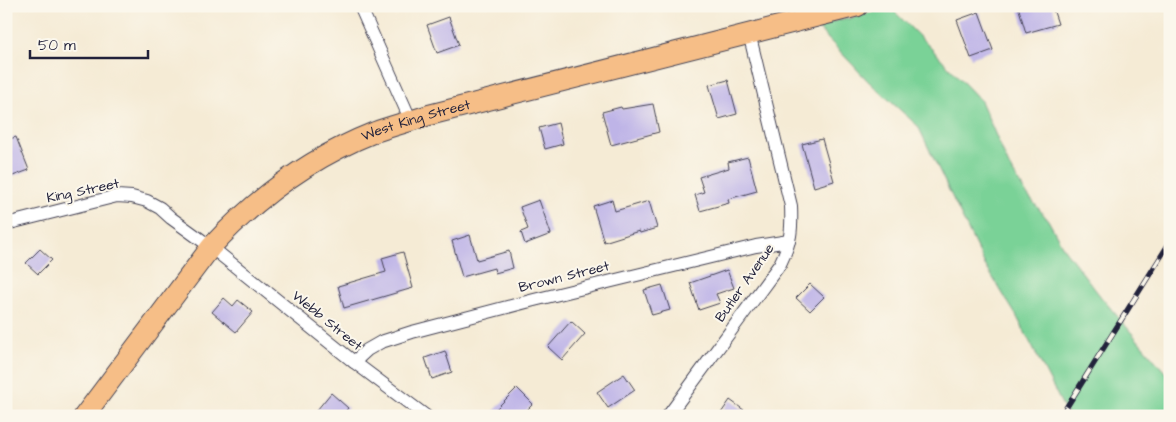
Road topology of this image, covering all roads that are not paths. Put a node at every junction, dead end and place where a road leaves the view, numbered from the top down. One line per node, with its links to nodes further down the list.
1 (360, 6): 4 (street)
2 (854, 7): 3 (main road, West King Street)
3 (749, 33): 4 (main road, West King Street); 6 (street, Butler Avenue)
4 (411, 121): 7 (main road, West King Street)
5 (6, 224): 7 (street, King Street)
6 (789, 241): 8 (street, Brown Street); 11 (street, Butler Avenue)
7 (211, 247): 8 (street, Webb Street); 9 (main road, West King Street)
8 (354, 362): 10 (street, Webb Street)
9 (84, 416)
10 (426, 416)
11 (668, 416)

